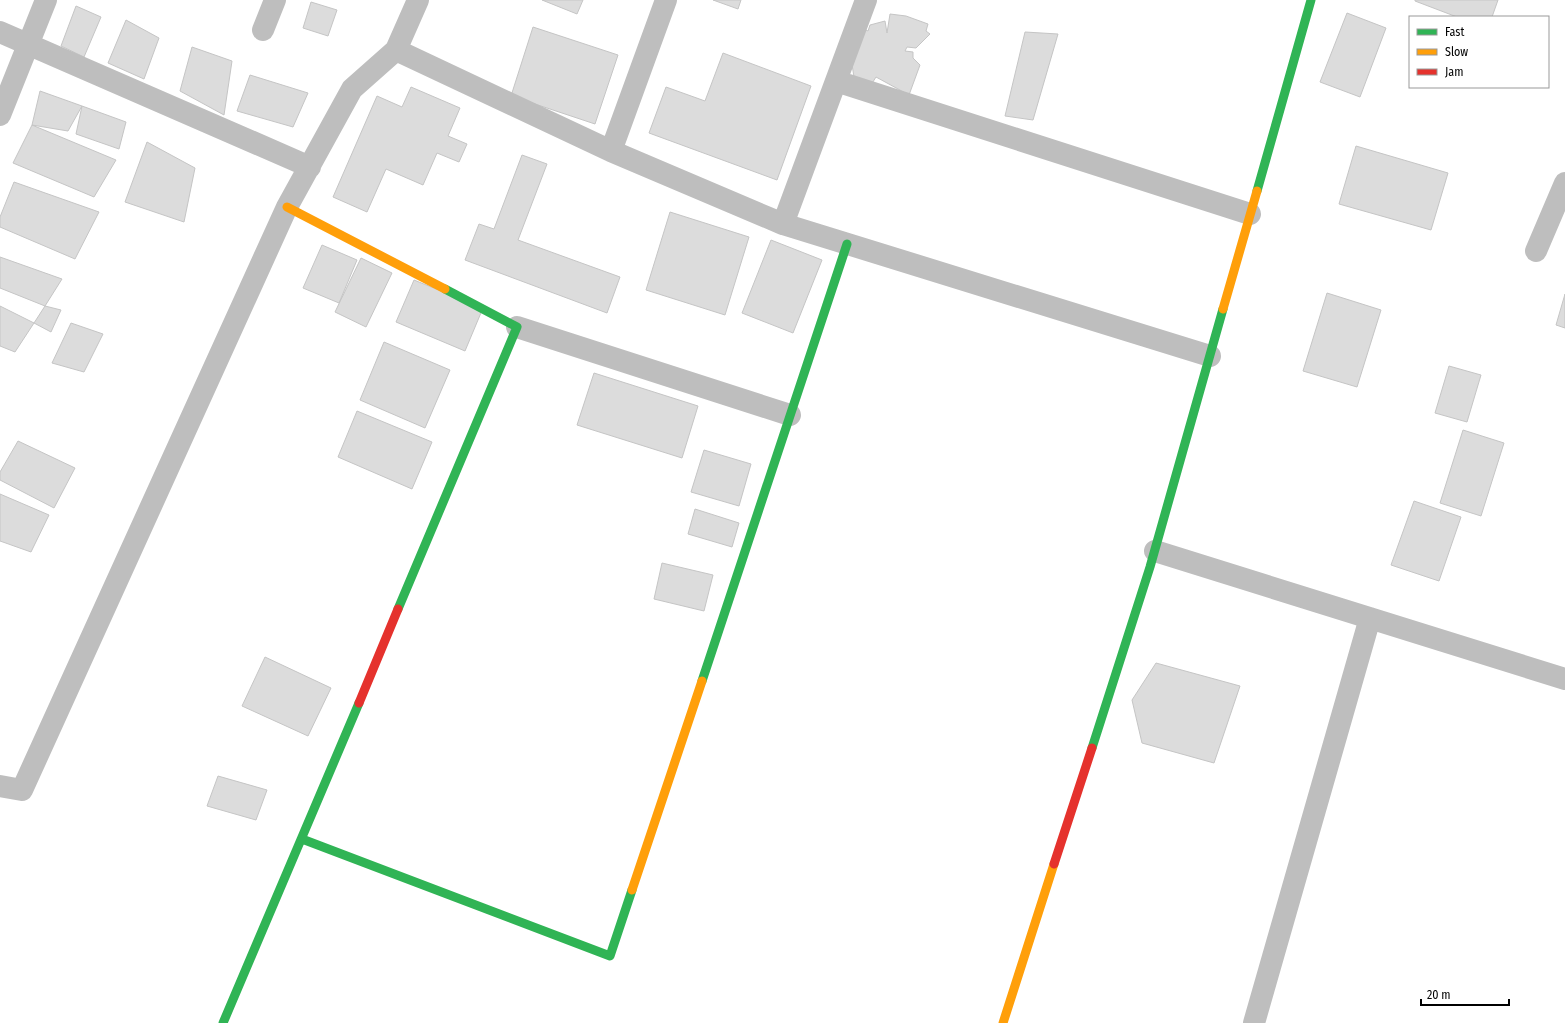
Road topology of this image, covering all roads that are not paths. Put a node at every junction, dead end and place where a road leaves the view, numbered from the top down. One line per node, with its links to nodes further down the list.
1 (46, 0): 9 (street)
2 (275, 0): 7 (street)
3 (418, 0): 10 (street)
4 (666, 0): 13 (street)
5 (866, 0): 11 (street)
6 (1311, 0): 17 (street)
7 (263, 30)
8 (0, 32): 9 (street)
9 (29, 45): 12 (street); 14 (street)
10 (396, 50): 13 (street); 14 (street)
11 (836, 81): 17 (street); 18 (street)
12 (0, 115)
13 (611, 151): 18 (street)
14 (310, 167): 16 (street)
15 (1565, 183): 20 (street)
16 (287, 207): 21 (street); 27 (street)
17 (1250, 214): 22 (street)
18 (783, 224): 19 (street)
19 (847, 244): 22 (street); 23 (street)
20 (1536, 251)
21 (517, 327): 23 (street); 28 (street)
22 (1210, 356): 24 (street)
23 (790, 415): 28 (street)
24 (1155, 551): 25 (street); 30 (street)
25 (1370, 618): 26 (street); 31 (street)
26 (1565, 679)
27 (0, 786)
28 (302, 839): 29 (street)
29 (223, 1023)
30 (1003, 1023)
31 (1254, 1023)

